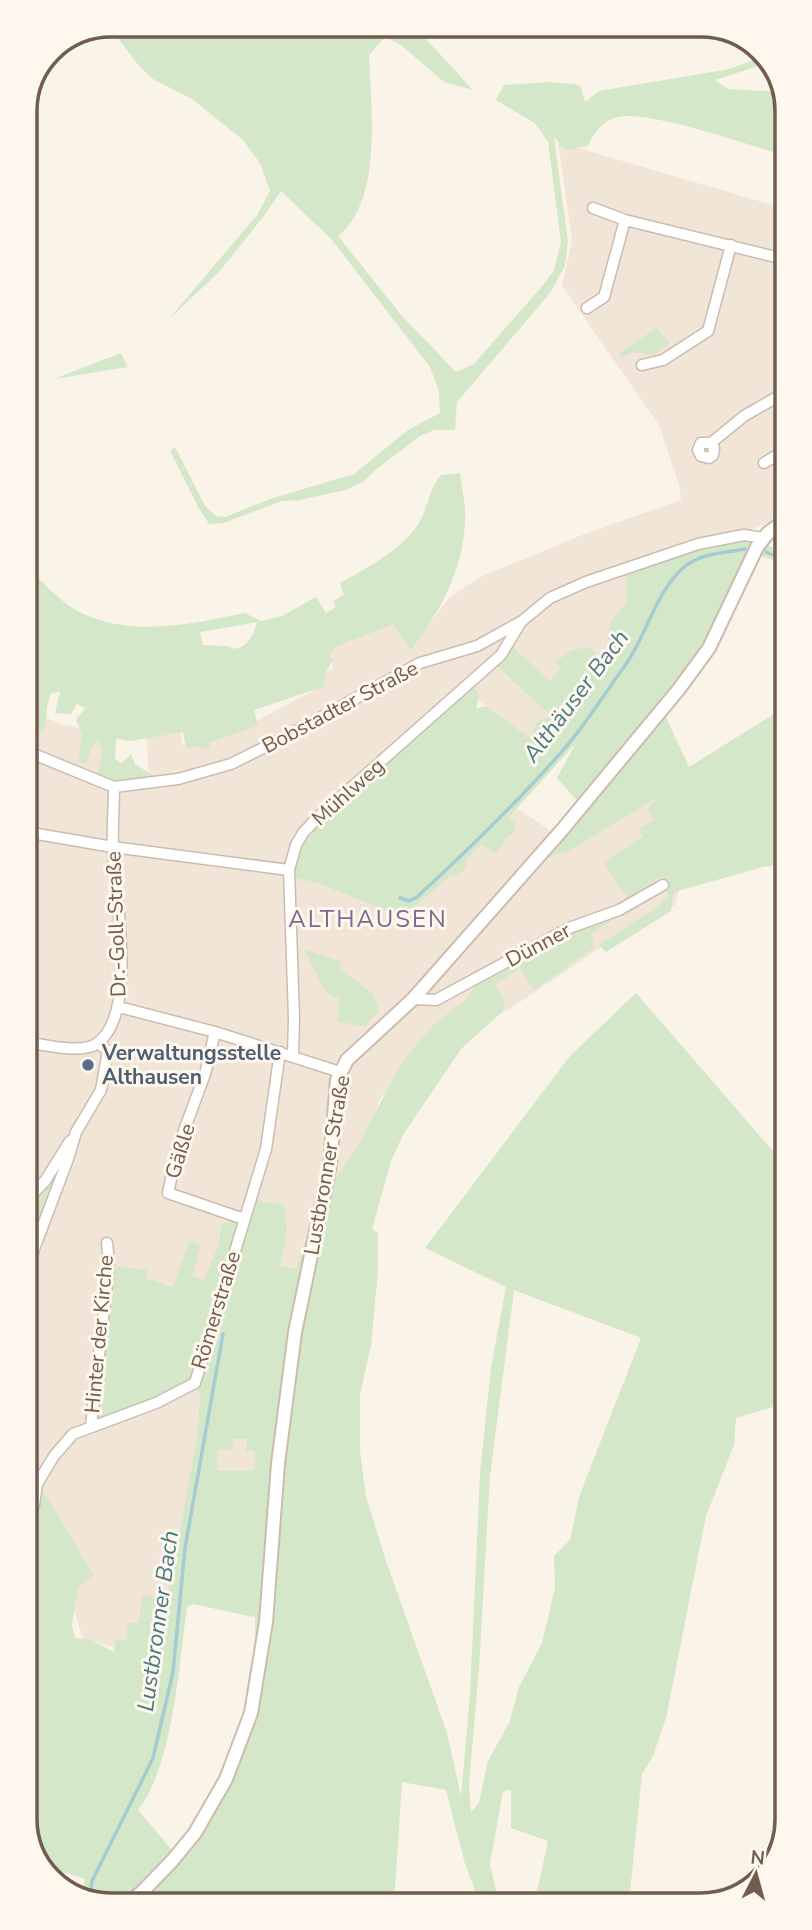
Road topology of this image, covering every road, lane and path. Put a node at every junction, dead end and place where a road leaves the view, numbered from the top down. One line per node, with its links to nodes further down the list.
1 (593, 208): 2 (street)
2 (625, 220): 3 (street); 5 (street)
3 (730, 245): 4 (street); 6 (street)
4 (775, 257)
5 (587, 308)
6 (642, 365)
7 (775, 398): 8 (street)
8 (711, 443)
9 (775, 456): 10 (street)
10 (764, 463)
11 (775, 528): 12 (street)
12 (763, 538): 13 (street, Bobstadter Straße); 20 (street, Lustbronner Straße)
13 (522, 621): 15 (street, Bobstadter Straße); 18 (street, Mühlweg)
14 (37, 756): 15 (street, Bobstadter Straße)
15 (114, 787): 17 (street, Dr.-Goll-Straße)
16 (37, 834): 17 (street)
17 (113, 847): 18 (street); 21 (street, Dr.-Goll-Straße)
18 (289, 870): 26 (street, Mühlweg)
19 (663, 885): 20 (street, Dünner)
20 (413, 999): 27 (street, Lustbronner Straße)
21 (119, 1007): 22 (street, Dr.-Goll-Straße); 24 (street)
22 (215, 1032): 25 (street, Dr.-Goll-Straße); 30 (street, Gäßle)
23 (37, 1042): 24 (street)
24 (98, 1044): 28 (street)
25 (280, 1052): 26 (street, Dr.-Goll-Straße); 30 (street, Römerstraße)
26 (293, 1055): 27 (street, Dr.-Goll-Straße)
27 (340, 1072): 35 (street, Lustbronner Straße)
28 (76, 1132): 29 (street); 31 (street)
29 (37, 1189)
30 (244, 1219): 33 (street, Römerstraße)
31 (37, 1239)
32 (107, 1243): 33 (street, Hinter der Kirche)
33 (91, 1426): 34 (street, Römerstraße)
34 (37, 1484)
35 (141, 1893)

